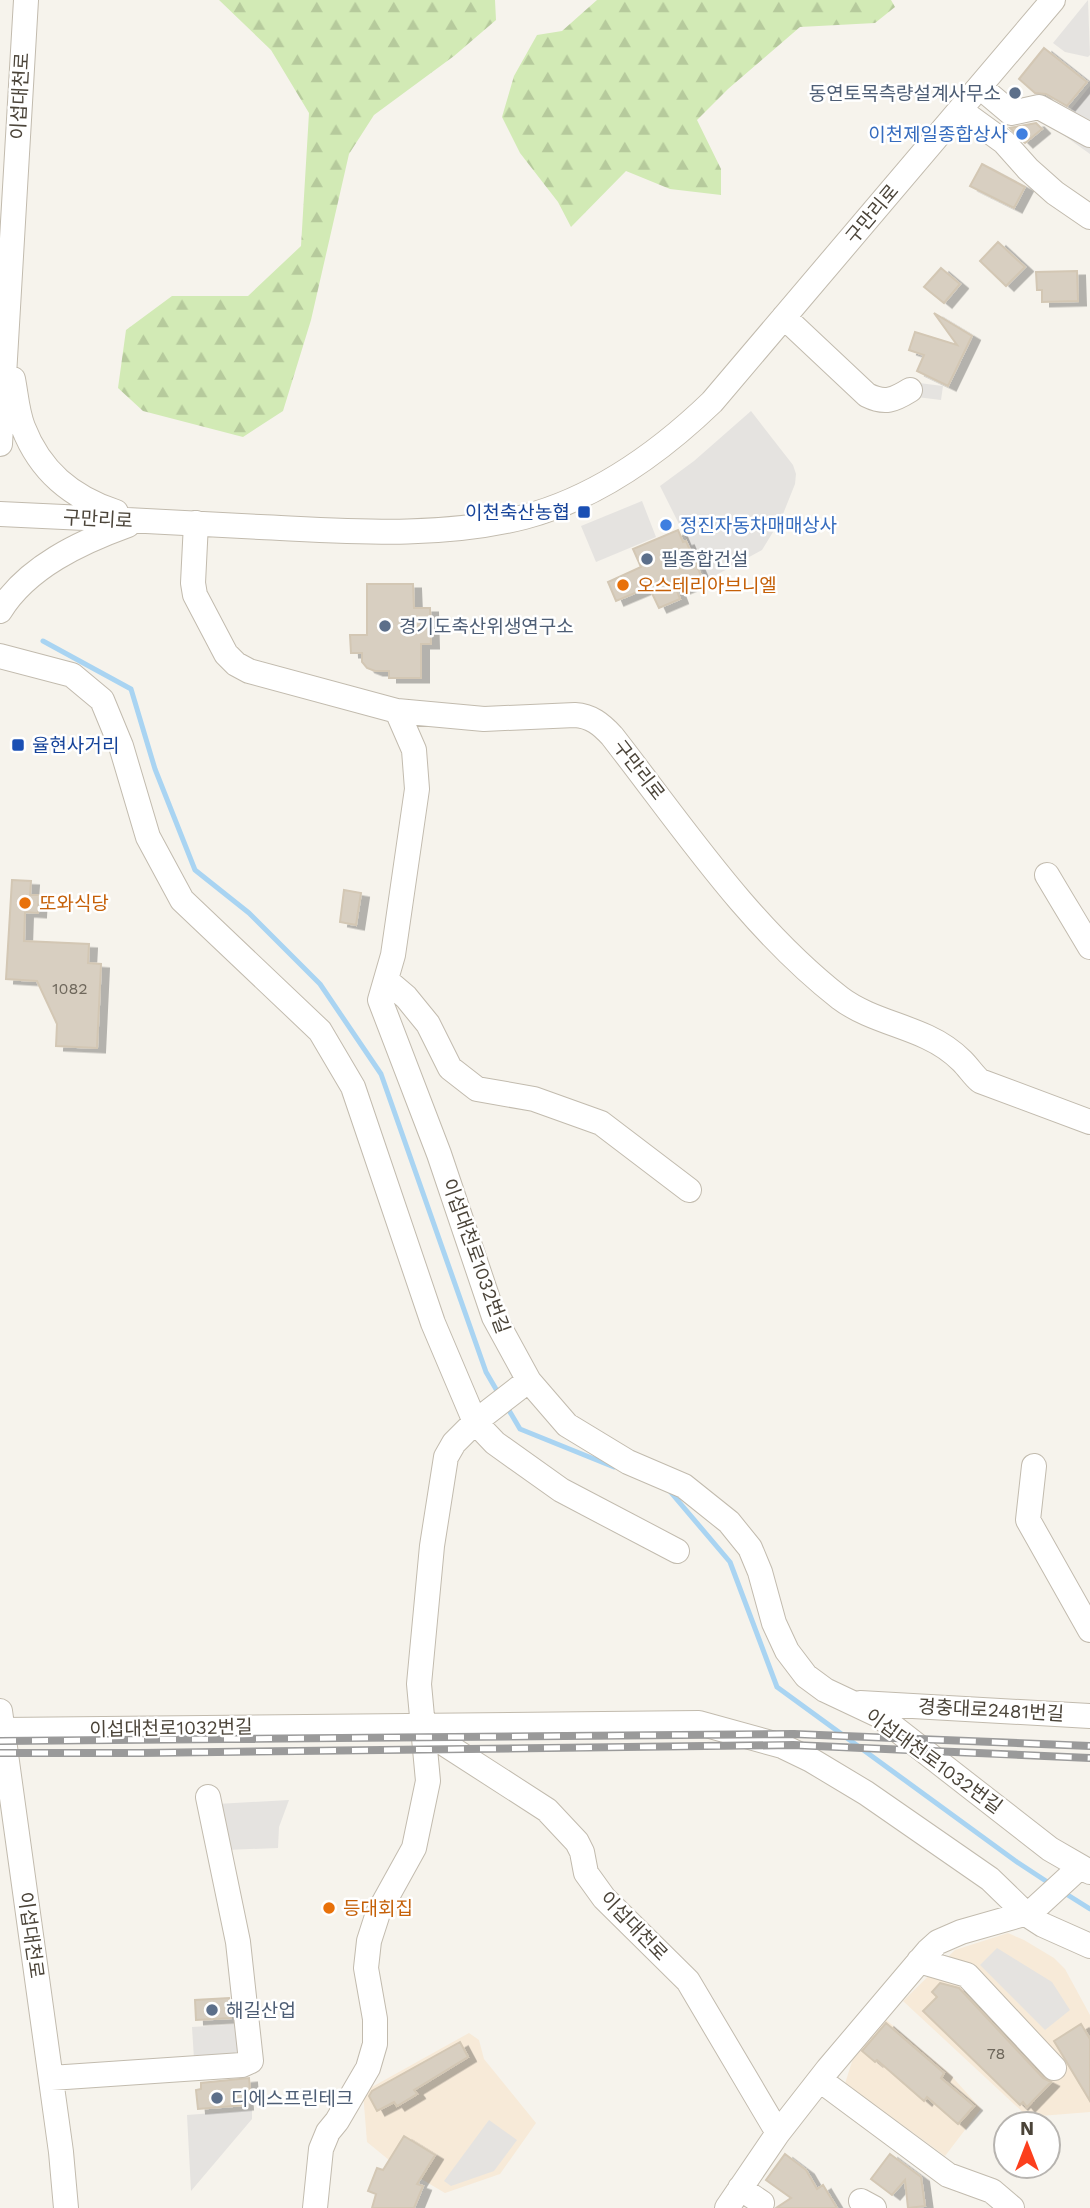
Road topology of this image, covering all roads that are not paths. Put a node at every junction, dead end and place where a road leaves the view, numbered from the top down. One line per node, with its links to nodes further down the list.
1 (26, 0): 8 (street, 이섭대천로)
2 (1041, 4): 3 (street, 구만리로)
3 (980, 87): 4 (street, 구만리로); 5 (street)
4 (960, 110): 6 (street); 7 (street, 구만리로)
5 (1090, 135)
6 (1090, 217)
7 (784, 317): 9 (street); 13 (street, 구만리로)
8 (3, 351): 10 (street, 이섭대천로); 12 (street)
9 (910, 390)
10 (0, 444)
11 (0, 514): 12 (street, 구만리로)
12 (141, 521): 13 (street, 구만리로); 14 (street)
13 (196, 523): 16 (street, 구만리로)
14 (0, 611)
15 (0, 656): 23 (street)
16 (397, 711): 19 (street, 이섭대천로1032번길); 20 (street, 구만리로)
17 (1047, 874): 18 (street)
18 (1090, 947)
19 (386, 980): 21 (street); 27 (street, 이섭대천로1032번길)
20 (1090, 1122)
21 (689, 1190)
22 (524, 1384): 23 (street)
23 (479, 1419): 25 (street); 30 (street)
24 (1034, 1465): 26 (street)
25 (677, 1551)
26 (1090, 1630)
27 (849, 1702): 28 (street, 경충대로2481번길); 33 (street, 이섭대천로1032번길)
28 (1090, 1716)
29 (1, 1721): 30 (street, 이섭대천로1032번길); 31 (street, 이섭대천로)
30 (423, 1728): 34 (street, 이섭대천로1032번길); 40 (street, 이섭대천로); 44 (street)
31 (6, 1792): 38 (street, 이섭대천로)
32 (208, 1797): 38 (street)
33 (1085, 1869): 34 (street, 이섭대천로1032번길)
34 (1031, 1912): 35 (street, 이섭대천로1032번길); 36 (street, 이섭대천로1032번길)
35 (1090, 1946)
36 (919, 1961): 37 (street); 39 (street, 이섭대천로1032번길)
37 (1054, 2068)
38 (51, 2078): 43 (street, 이섭대천로)
39 (820, 2080): 40 (street, 이섭대천로1032번길); 45 (street)
40 (778, 2133): 41 (street, 이섭대천로1032번길)
41 (734, 2198): 42 (street, 이섭대천로1032번길)
42 (762, 2203)
43 (66, 2208)
44 (315, 2208)
45 (1012, 2208)

